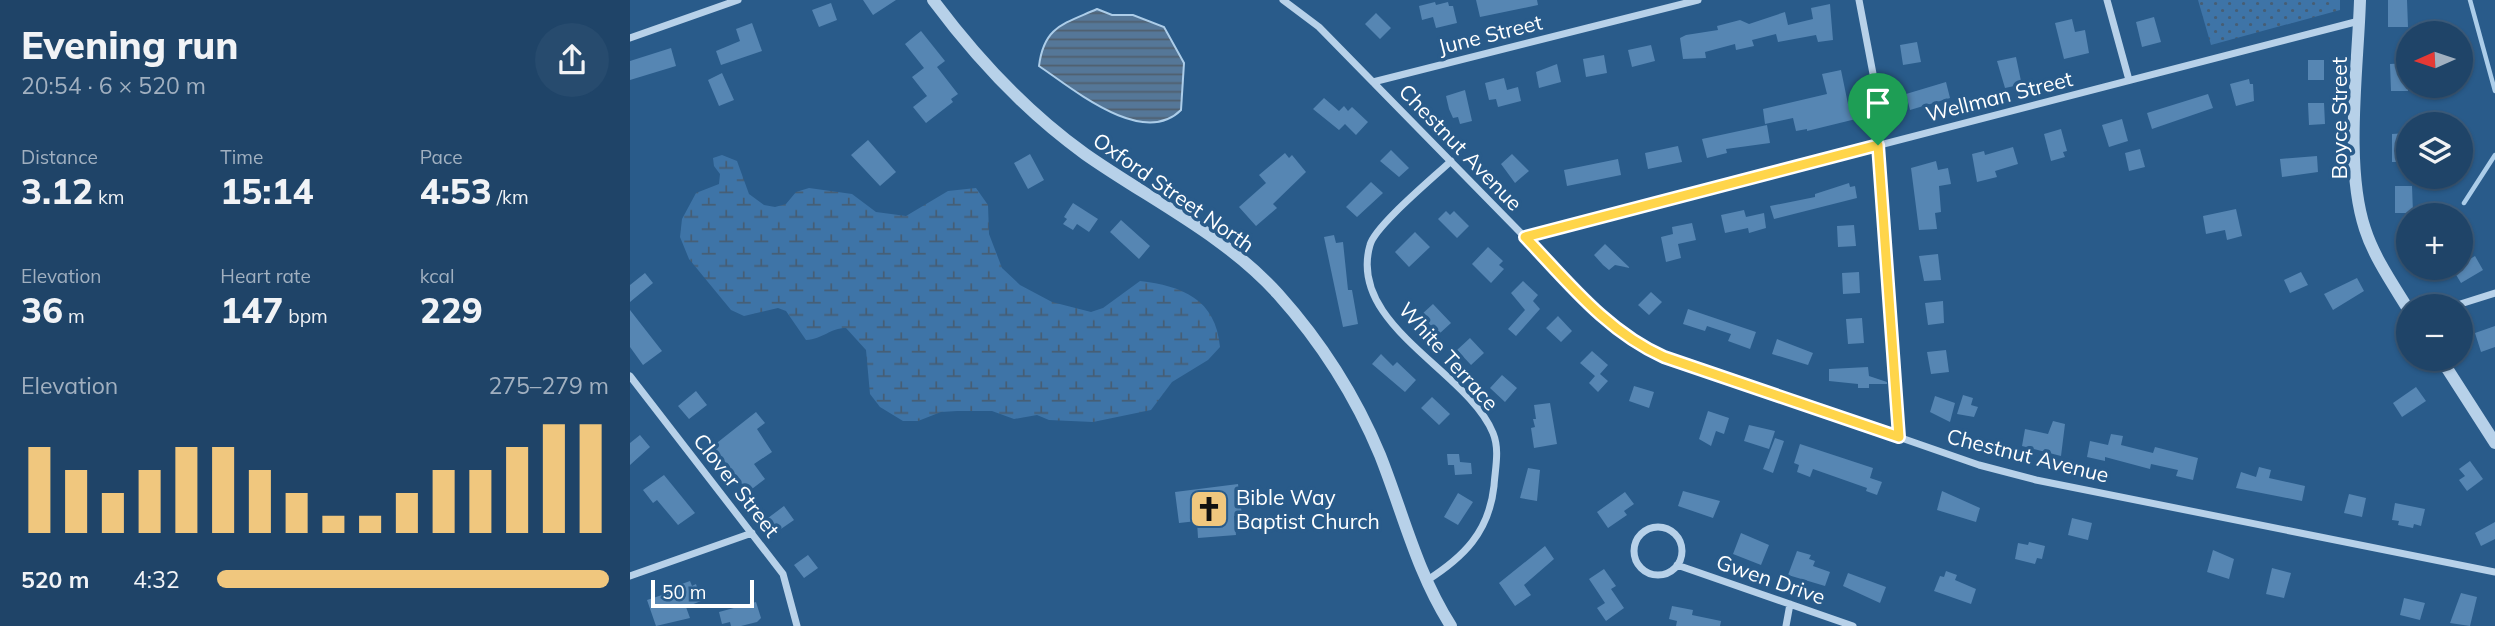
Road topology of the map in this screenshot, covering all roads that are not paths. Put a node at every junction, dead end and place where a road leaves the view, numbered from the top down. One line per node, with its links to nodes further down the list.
1 (738, 0): 9 (street)
2 (933, 0): 26 (street, Oxford Street North)
3 (1283, 0): 11 (street, Chestnut Avenue)
4 (1698, 0): 11 (street, June Street)
5 (1858, 0): 12 (street)
6 (2108, 0): 10 (street)
7 (2360, 0): 8 (street, Boyce Street)
8 (2359, 21): 10 (street, Wellman Street); 16 (street, Boyce Street)
9 (630, 38)
10 (2129, 80): 12 (street, Wellman Street)
11 (1373, 82): 13 (street, Chestnut Avenue)
12 (1878, 145): 14 (street, Wellman Street); 20 (street)
13 (1451, 161): 14 (street, Chestnut Avenue); 26 (street, White Terrace)
14 (1525, 237): 20 (street, Chestnut Avenue)
15 (2495, 293): 17 (street)
16 (2399, 294)
17 (2473, 300)
18 (2449, 371): 21 (street)
19 (630, 376): 22 (street, Clover Street)
20 (1899, 437): 24 (street, Chestnut Avenue)
21 (2495, 443)
22 (752, 533): 25 (street); 28 (street, Clover Street)
23 (1677, 565): 23 (street, Gwen Drive); 27 (street, Gwen Drive)
24 (2495, 572)
25 (630, 576)
26 (1426, 581): 29 (street, Oxford Street North)
27 (1790, 604): 30 (street); 31 (street, Gwen Drive)
28 (797, 626)
29 (1451, 626)
30 (1786, 626)
31 (1853, 626)

